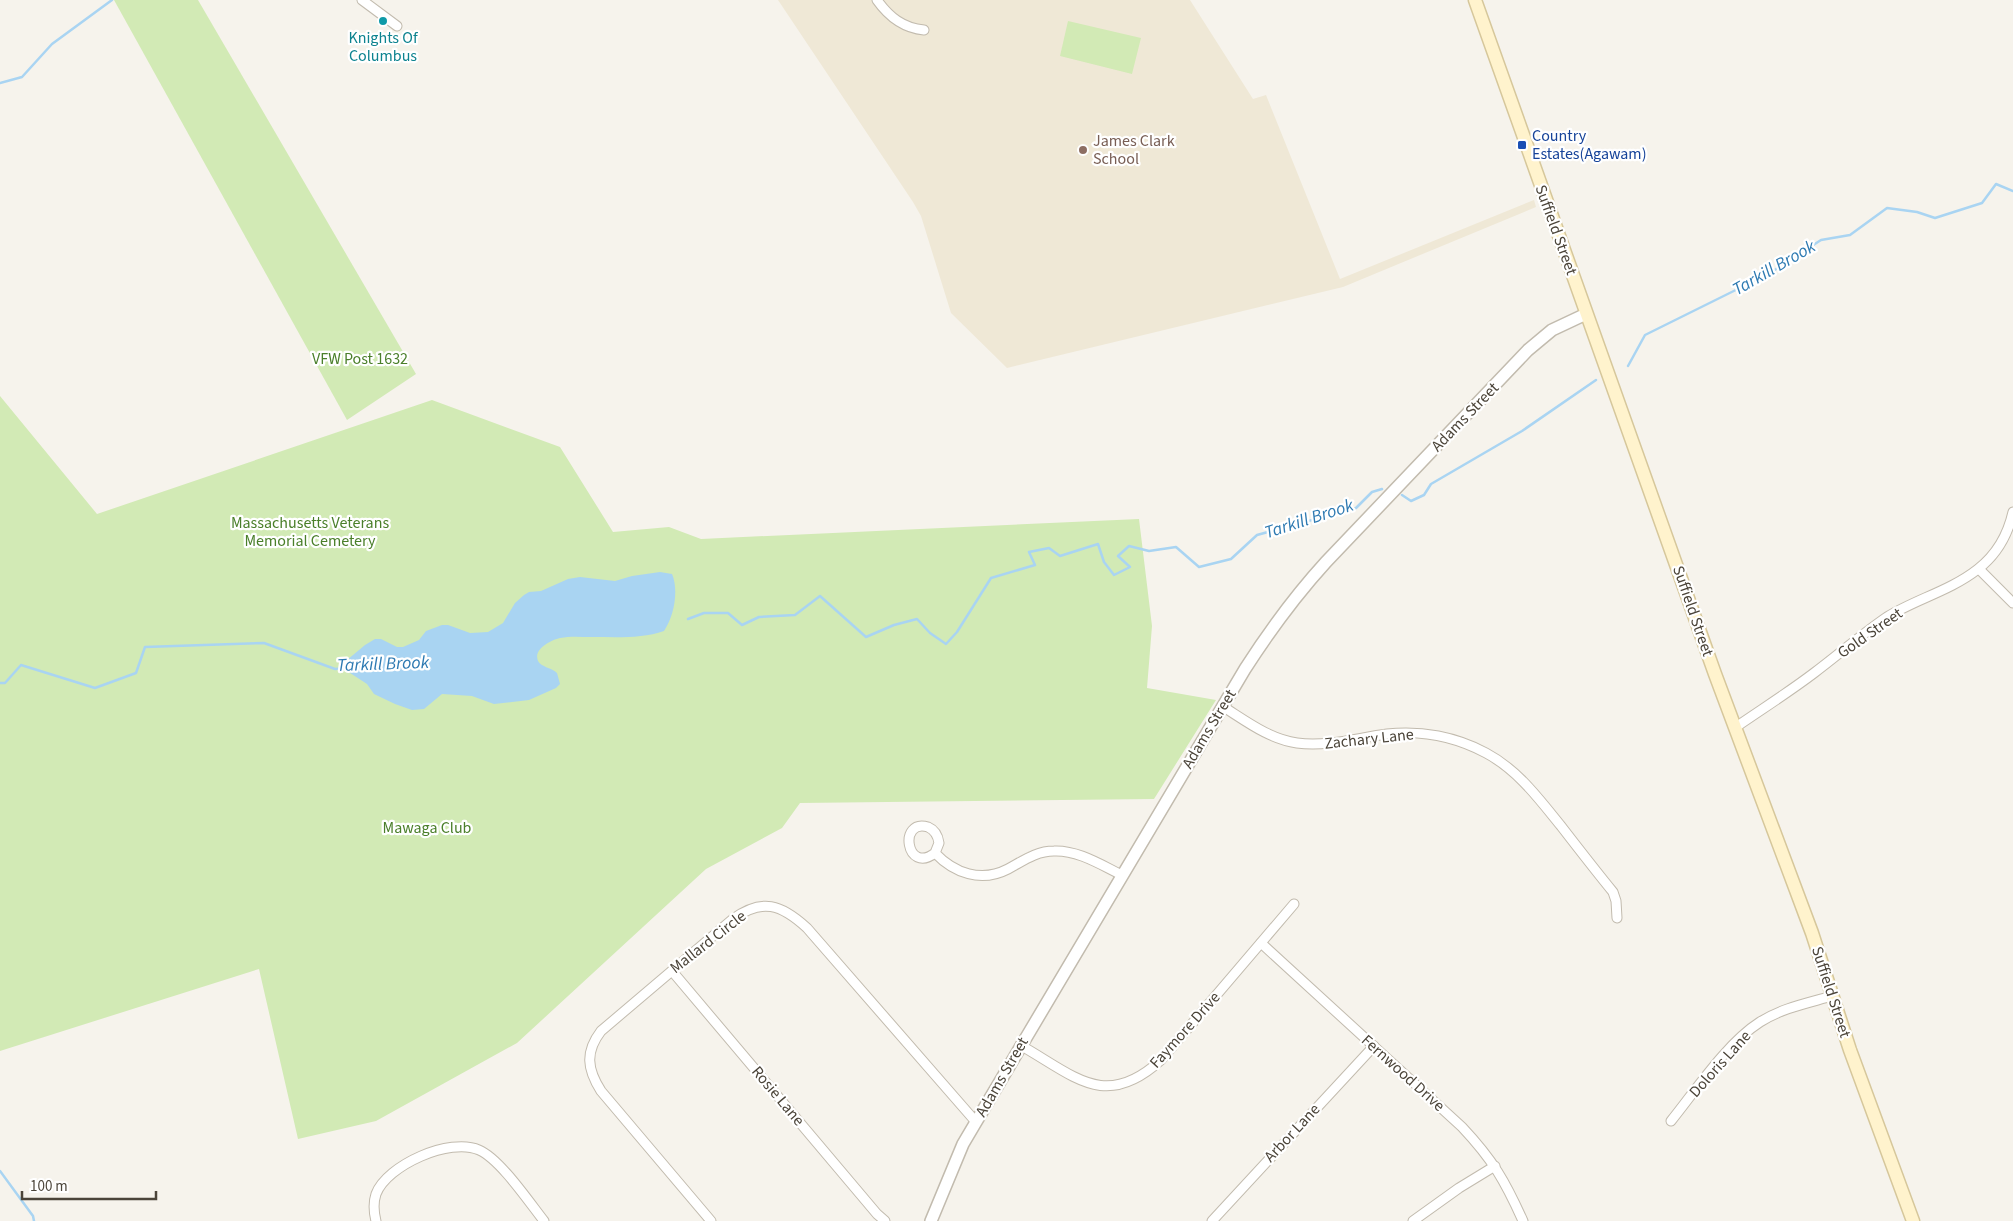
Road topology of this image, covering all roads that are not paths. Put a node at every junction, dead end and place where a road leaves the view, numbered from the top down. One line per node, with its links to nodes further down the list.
1 (362, 0): 4 (street)
2 (877, 0): 5 (street)
3 (1474, 0): 6 (main road, Suffield Street)
4 (397, 26)
5 (924, 30)
6 (1586, 314): 10 (street, Adams Street); 11 (main road, Suffield Street)
7 (2013, 512): 8 (street, Gold Street)
8 (1979, 569): 9 (street); 11 (street, Gold Street)
9 (2013, 604)
10 (1222, 706): 13 (street, Adams Street); 15 (street, Zachary Lane)
11 (1736, 727): 18 (main road, Suffield Street)
12 (935, 853): 13 (street)
13 (1122, 875): 19 (street, Adams Street)
14 (1294, 904): 16 (street, Faymore Drive)
15 (1617, 918)
16 (1261, 944): 19 (street, Faymore Drive); 20 (street, Fernwood Drive)
17 (672, 971): 22 (street, Mallard Circle); 26 (street, Mallard Circle); 27 (street, Rosie Lane)
18 (1832, 996): 21 (street, Doloris Lane); 32 (main road, Suffield Street)
19 (1020, 1045): 22 (street, Adams Street)
20 (1374, 1046): 23 (street, Fernwood Drive); 29 (street, Arbor Lane)
21 (1670, 1121)
22 (976, 1122): 28 (street, Adams Street)
23 (1495, 1166): 30 (street); 31 (street, Fernwood Drive)
24 (376, 1221): 25 (street)
25 (544, 1221)
26 (711, 1221)
27 (885, 1221)
28 (931, 1221)
29 (1212, 1221)
30 (1412, 1221)
31 (1523, 1221)
32 (1913, 1221)

